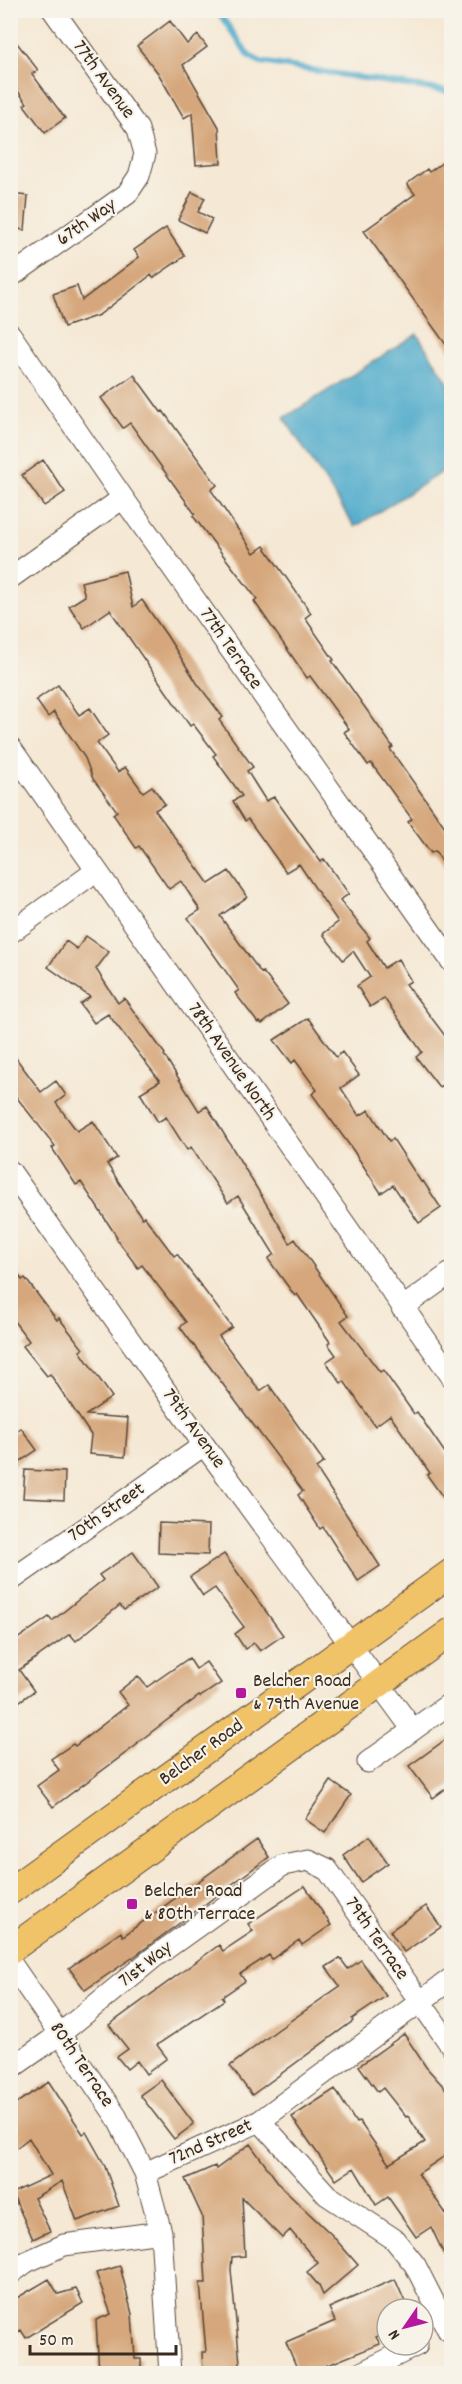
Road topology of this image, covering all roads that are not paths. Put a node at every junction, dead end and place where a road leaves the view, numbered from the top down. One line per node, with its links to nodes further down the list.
1 (53, 10): 2 (street, 77th Avenue)
2 (145, 154): 3 (street, 67th Way)
3 (10, 277)
4 (10, 334): 5 (street, 77th Terrace)
5 (123, 498): 6 (street); 10 (street, 77th Terrace)
6 (10, 578)
7 (10, 747): 8 (street, 78th Avenue North)
8 (96, 871): 9 (street); 13 (street, 78th Avenue North)
9 (10, 933)
10 (452, 962)
11 (10, 1171): 15 (street, 79th Avenue)
12 (452, 1272): 13 (street)
13 (402, 1308): 14 (street, 78th Avenue North)
14 (452, 1377)
15 (204, 1445): 17 (street, 70th Street); 19 (street, 79th Avenue)
16 (452, 1572): 19 (main road, Belcher Road)
17 (13, 1575)
18 (452, 1631): 20 (main road)
19 (351, 1644): 20 (street, 79th Avenue); 25 (main road, Belcher Road)
20 (380, 1683): 22 (street, 79th Avenue); 26 (main road)
21 (452, 1702): 22 (street)
22 (413, 1730): 23 (street)
23 (368, 1762)
24 (283, 1865): 29 (street, 79th Terrace); 30 (street, 71st Way)
25 (10, 1891)
26 (10, 1950)
27 (10, 1962): 30 (street, 80th Terrace)
28 (452, 1978): 29 (street, 72nd Street)
29 (420, 2001): 31 (street, 79th Terrace); 33 (street, 72nd Street)
30 (60, 2034): 32 (street, 71st Way); 34 (street, 80th Terrace)
31 (452, 2048)
32 (10, 2069)
33 (260, 2121): 34 (street, 72nd Street); 37 (street)
34 (146, 2173): 35 (street, 72nd Street)
35 (160, 2232): 36 (street); 40 (street)
36 (10, 2274)
37 (450, 2329): 38 (street)
38 (435, 2336)
39 (392, 2357): 41 (street)
40 (170, 2373)
41 (359, 2373)

